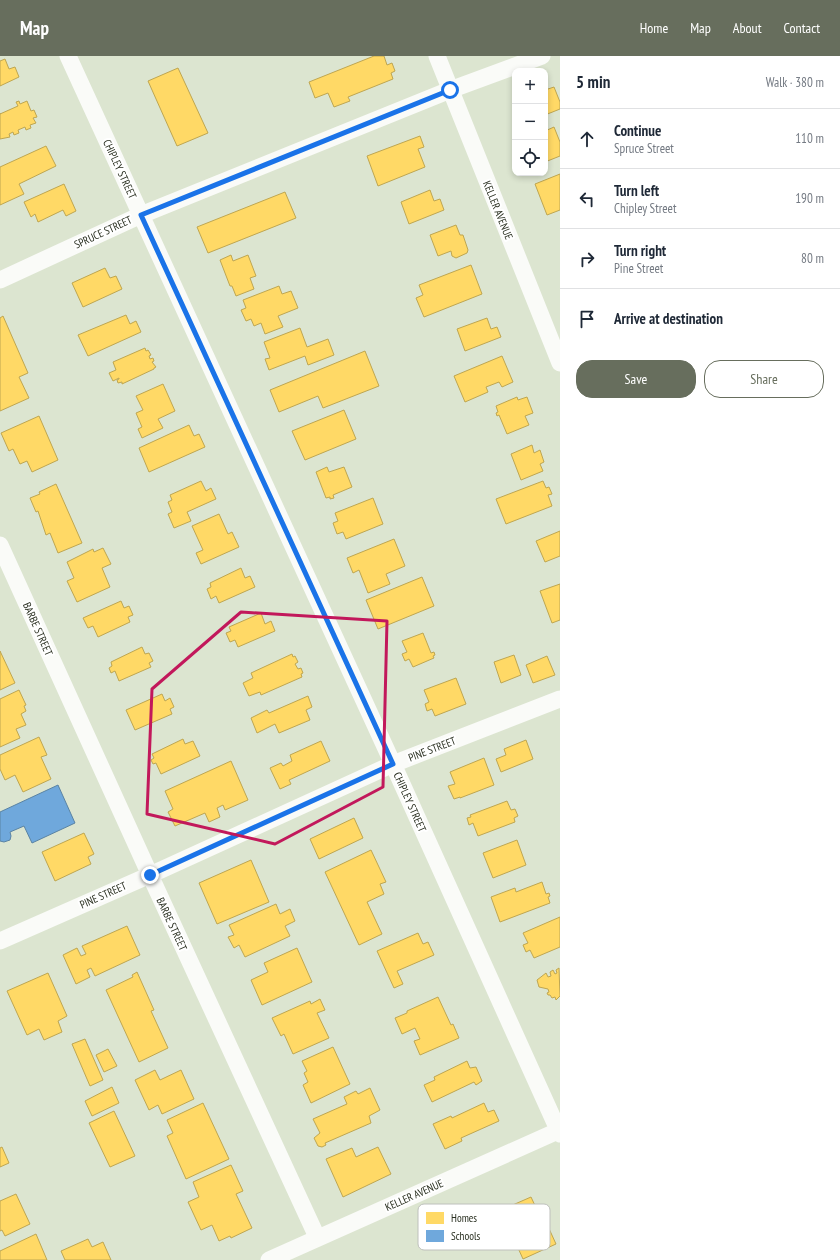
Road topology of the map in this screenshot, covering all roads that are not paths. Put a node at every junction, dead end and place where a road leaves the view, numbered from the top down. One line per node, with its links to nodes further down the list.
1 (68, 56): 5 (street, CHIPLEY STREET)
2 (437, 56): 4 (street, KELLER AVENUE)
3 (542, 56): 4 (street, SPRUCE STREET)
4 (450, 90): 5 (street, SPRUCE STREET); 7 (street, KELLER AVENUE)
5 (141, 215): 6 (street, SPRUCE STREET); 10 (street, CHIPLEY STREET)
6 (0, 280)
7 (560, 363)
8 (0, 545): 11 (street, BARBE STREET)
9 (560, 699): 10 (street, PINE STREET)
10 (393, 764): 11 (street, PINE STREET); 13 (street, CHIPLEY STREET)
11 (150, 875): 12 (street, PINE STREET); 14 (street, BARBE STREET)
12 (0, 941)
13 (560, 1132): 14 (street, KELLER AVENUE)
14 (317, 1237): 15 (street, KELLER AVENUE)
15 (269, 1260)

